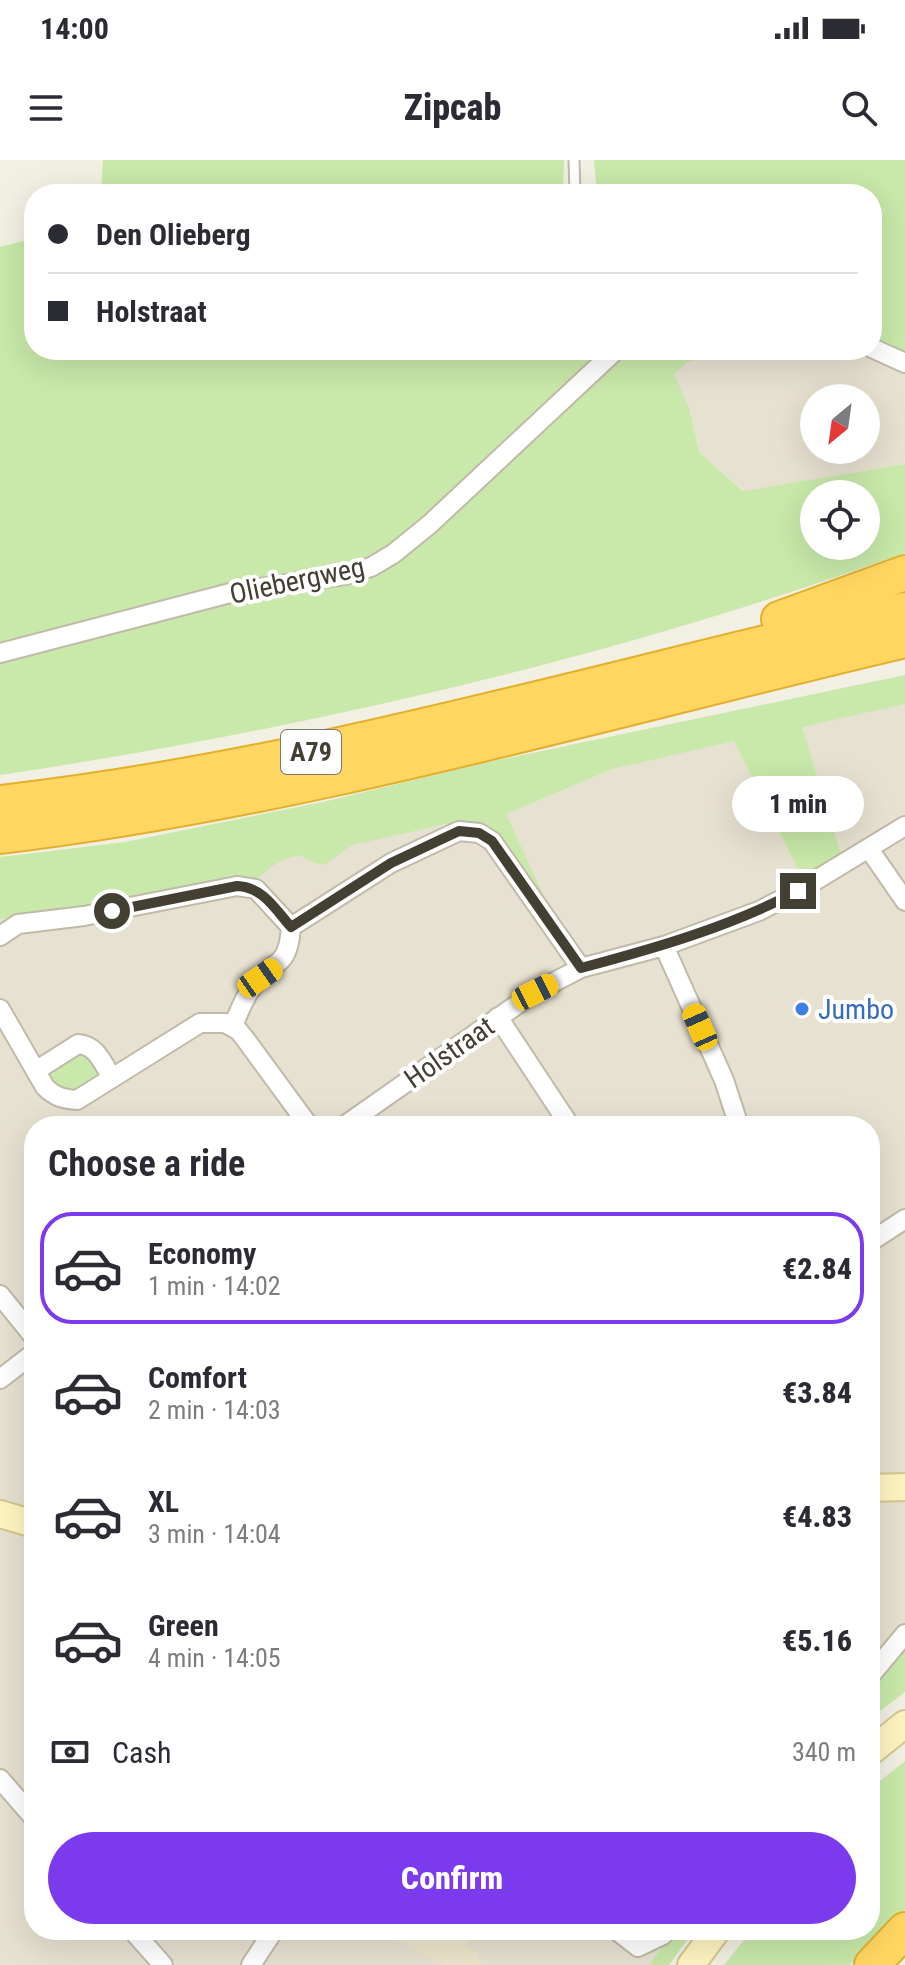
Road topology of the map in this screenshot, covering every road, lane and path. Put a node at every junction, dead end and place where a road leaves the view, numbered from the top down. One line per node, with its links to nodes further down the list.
1 (574, 160): 2 (lane)
2 (575, 184)
3 (882, 353): 5 (street)
4 (605, 360): 9 (street, Oliebergweg)
5 (905, 363)
6 (905, 573): 11 (highway, A79)
7 (905, 610): 11 (highway, A79)
8 (905, 640): 12 (highway, A79)
9 (0, 653)
10 (905, 661): 12 (highway, A79)
11 (618, 679): 13 (highway, A79)
12 (605, 712): 15 (highway, A79)
13 (0, 803)
14 (905, 826): 16 (street, Holstraat)
15 (0, 836)
16 (869, 849): 17 (street); 20 (street, Holstraat)
17 (905, 901)
18 (291, 927): 19 (street); 21 (street); 24 (street)
19 (0, 936)
20 (664, 946): 21 (street, Holstraat); 30 (street)
21 (581, 968): 23 (street, Holstraat)
22 (0, 1009): 25 (street)
23 (498, 1017): 28 (street, Holstraat); 29 (street)
24 (233, 1026): 26 (street); 27 (street)
25 (37, 1070): 26 (street); 26 (street)
26 (112, 1078)
27 (302, 1116)
28 (358, 1116)
29 (563, 1116)
30 (736, 1116)
31 (905, 1219): 32 (street)
32 (880, 1235)
33 (0, 1295): 34 (street)
34 (24, 1325)
35 (24, 1361): 36 (street)
36 (0, 1379)
37 (905, 1487): 38 (main road)
38 (880, 1488)
39 (0, 1514): 40 (main road)
40 (24, 1521)
41 (905, 1634): 42 (street)
42 (880, 1664)
43 (905, 1724): 44 (main road)
44 (880, 1744)
45 (0, 1779): 46 (street)
46 (24, 1807)
47 (905, 1930): 57 (highway)
48 (141, 1940): 54 (street)
49 (267, 1940): 55 (street)
50 (624, 1940): 53 (street)
51 (657, 1940): 53 (street)
52 (710, 1940): 56 (main road)
53 (636, 1956)
54 (163, 1965)
55 (251, 1965)
56 (691, 1965)
57 (872, 1965)

